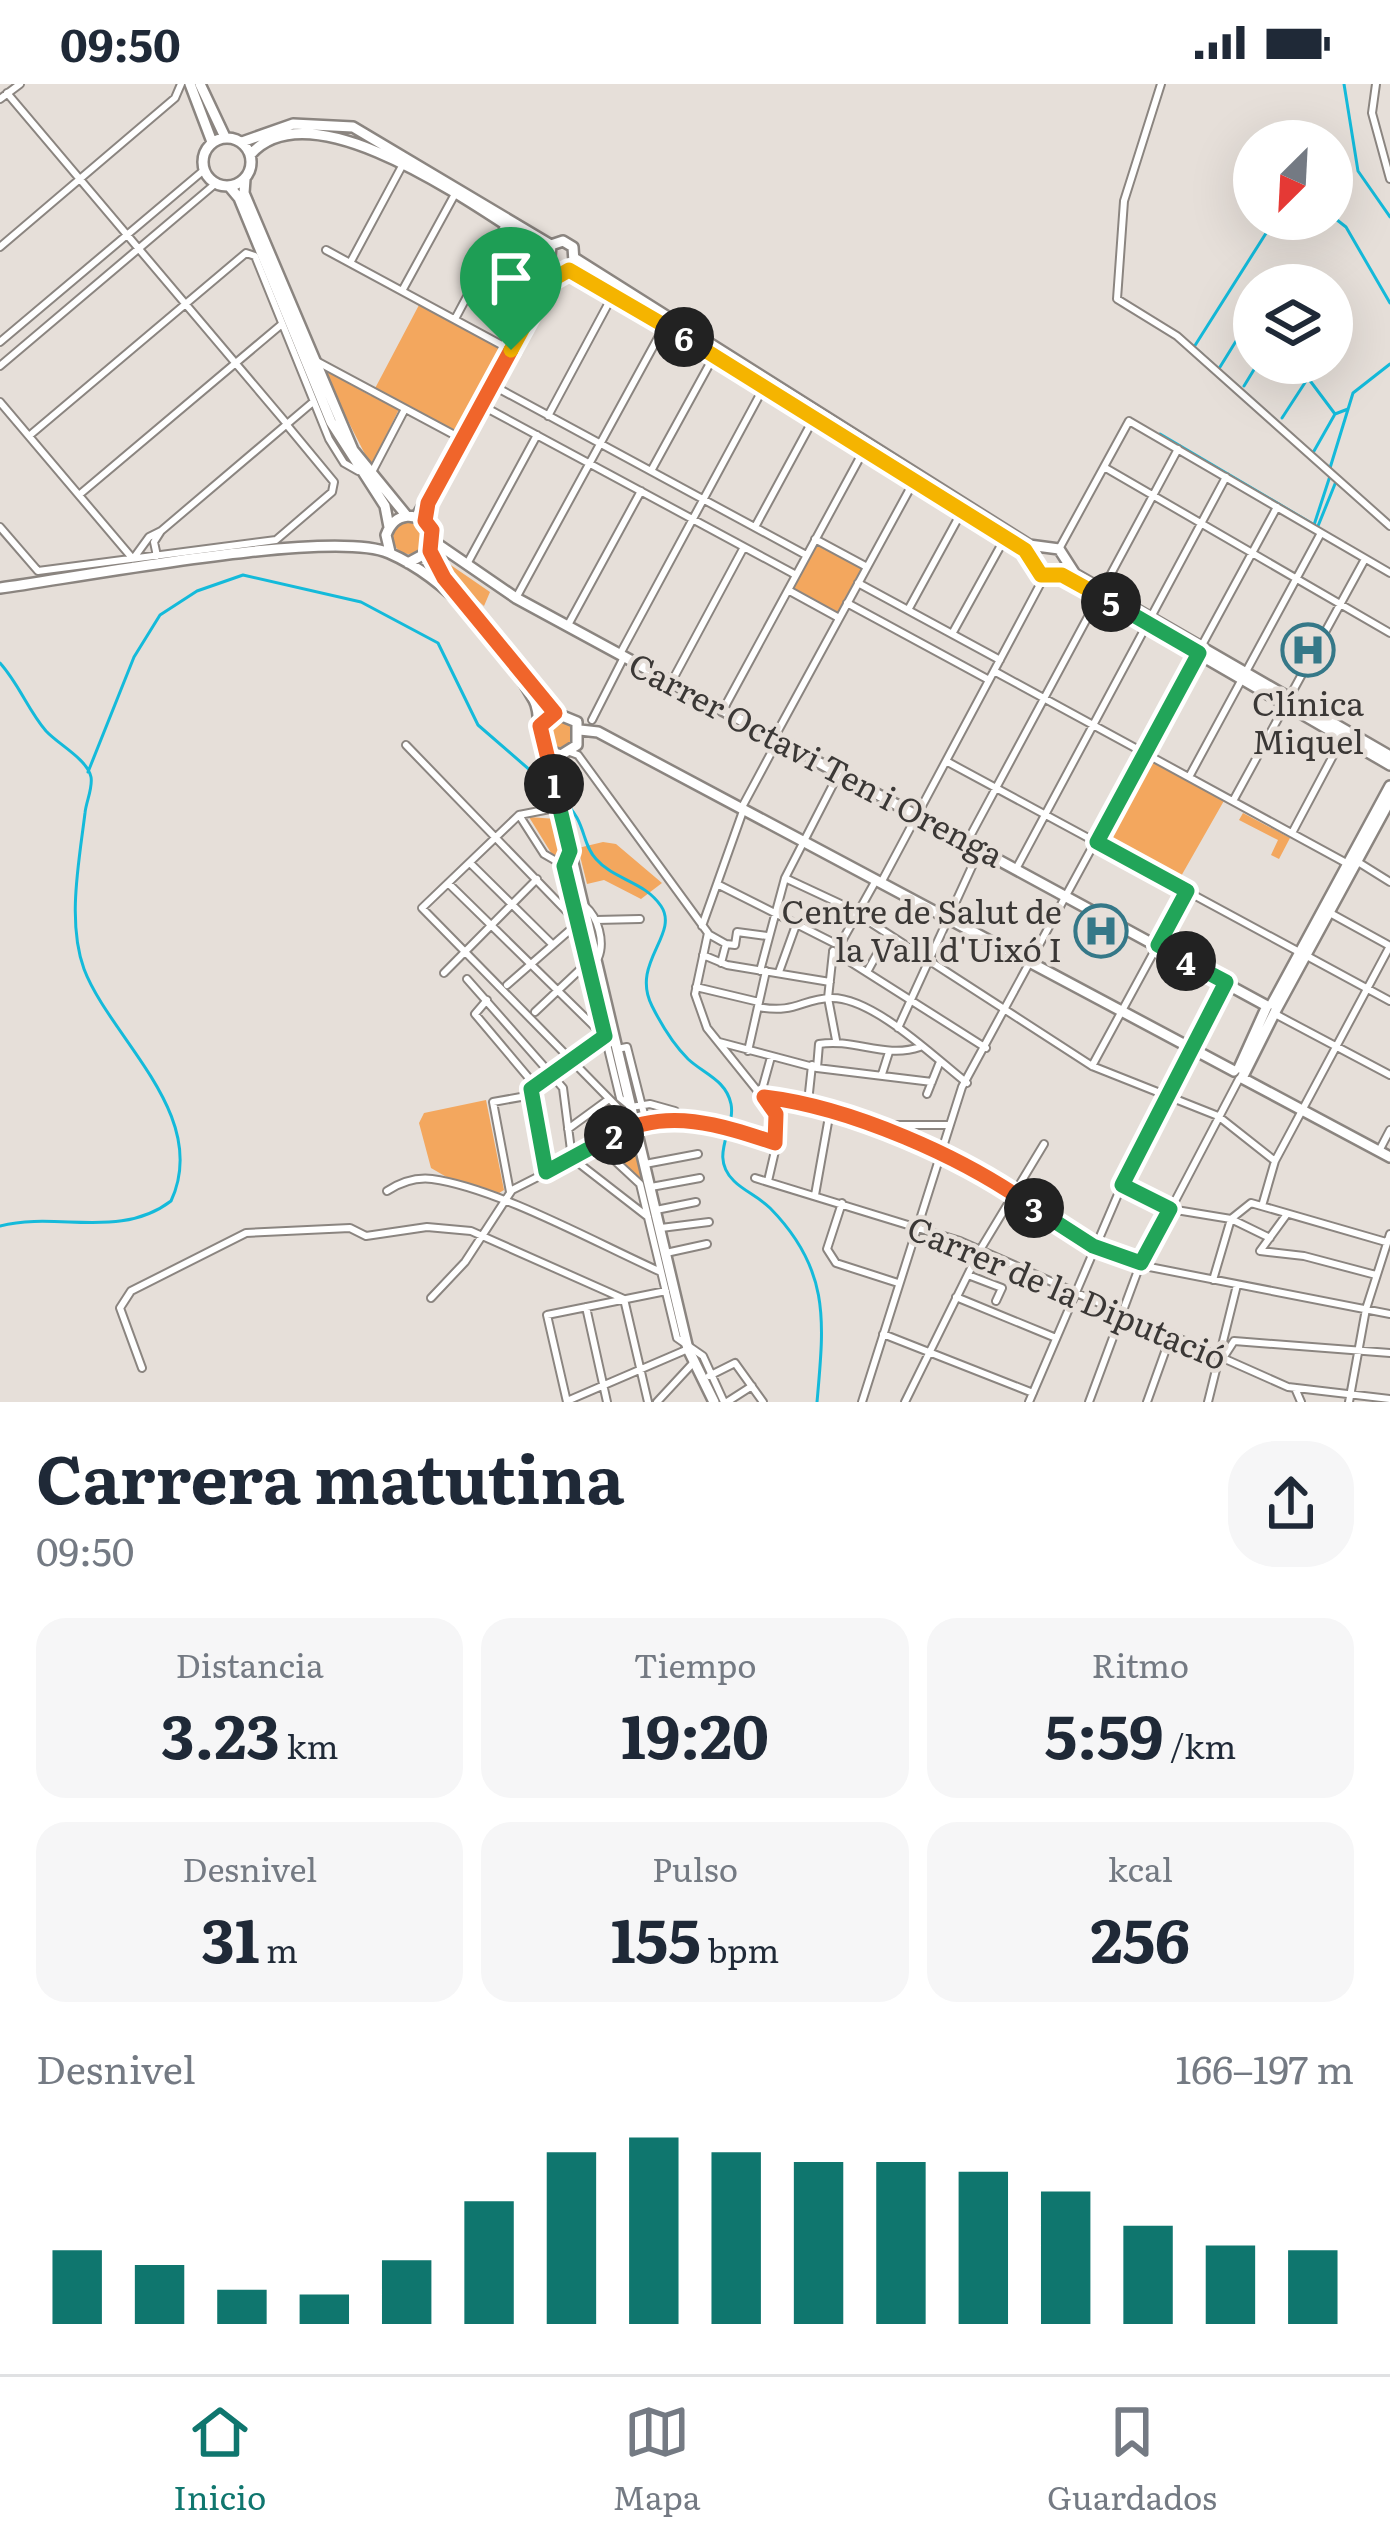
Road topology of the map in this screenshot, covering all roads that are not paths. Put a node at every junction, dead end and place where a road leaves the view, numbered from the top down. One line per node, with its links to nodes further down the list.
1 (20, 84): 6 (street)
2 (200, 84): 7 (street)
3 (1161, 84): 70 (street)
4 (1376, 84): 15 (street)
5 (185, 86): 8 (street); 13 (street)
6 (4, 96): 13 (street)
7 (225, 137): 8 (street); 9 (street)
8 (212, 142): 12 (street)
9 (242, 142): 10 (street); 23 (street)
10 (251, 154): 11 (street); 14 (street)
11 (404, 162): 18 (street); 25 (street)
12 (204, 170): 16 (street); 20 (street)
13 (80, 179): 20 (street); 21 (street)
14 (245, 179): 17 (street); 36 (street)
15 (1390, 179)
16 (215, 184): 17 (street); 22 (street)
17 (229, 187): 57 (street)
18 (455, 194): 19 (street); 27 (street)
19 (505, 225): 23 (street); 30 (street)
20 (127, 235): 22 (street); 33 (street)
21 (0, 247)
22 (139, 248): 29 (street); 38 (street)
23 (549, 248): 26 (street); 26 (street)
24 (326, 250): 25 (street)
25 (350, 263): 27 (street)
26 (563, 267): 28 (street); 34 (street); 86 (street)
27 (402, 291): 30 (street)
28 (614, 293): 32 (street); 45 (street)
29 (186, 304): 31 (street); 37 (street); 49 (street)
30 (455, 320): 34 (street)
31 (282, 324): 37 (street); 41 (street)
32 (664, 325): 35 (street); 51 (street)
33 (0, 342)
34 (511, 350): 39 (street)
35 (714, 356): 40 (street); 56 (street)
36 (315, 361): 44 (street); 57 (street)
37 (236, 363): 47 (street); 62 (street)
38 (0, 366)
39 (492, 385): 43 (street); 45 (street)
40 (764, 387): 46 (street); 63 (street)
41 (313, 401): 47 (street); 57 (street)
42 (0, 402): 49 (street)
43 (481, 405): 48 (street); 50 (street)
44 (405, 410): 50 (street); 57 (street)
45 (548, 416): 51 (street)
46 (814, 418): 53 (street); 71 (street)
47 (287, 424): 72 (street); 77 (street)
48 (537, 435): 54 (street); 92 (street)
49 (29, 436): 62 (street)
50 (462, 440): 66 (street)
51 (600, 444): 54 (street); 56 (street)
52 (1178, 449): 55 (street); 58 (street); 61 (street)
53 (864, 450): 59 (street); 76 (street)
54 (589, 464): 60 (street); 102 (street)
55 (1104, 466): 61 (street); 82 (street)
56 (651, 471): 63 (street)
57 (365, 473): 66 (street); 73 (street)
58 (1226, 477): 64 (street); 68 (street)
59 (914, 481): 65 (street); 91 (street)
60 (640, 491): 67 (street); 108 (street)
61 (1153, 495): 68 (street); 101 (street)
62 (79, 496): 89 (street)
63 (703, 500): 67 (street); 71 (street)
64 (1277, 507): 74 (street); 83 (street)
65 (962, 511): 75 (street); 105 (street)
66 (416, 518): 73 (street); 78 (street)
67 (693, 519): 80 (street); 112 (street)
68 (1201, 523): 83 (street); 107 (street)
69 (0, 526): 89 (street)
70 (1390, 526)
71 (754, 527): 85 (street)
72 (161, 531): 87 (street); 89 (street)
73 (388, 531): 81 (street); 84 (street)
74 (1322, 533): 88 (street); 97 (street)
75 (1005, 538): 86 (street); 110 (street)
76 (815, 539): 85 (street); 91 (street)
77 (252, 543): 79 (street); 87 (street)
78 (432, 546): 90 (street); 92 (street, Carrer Octavi Ten i Orenga); 121 (street)
79 (307, 547): 81 (street); 99 (street)
80 (744, 547): 95 (street); 117 (street)
81 (367, 548): 84 (street)
82 (1059, 549): 86 (street); 93 (street)
83 (1252, 553): 97 (street); 111 (street)
84 (391, 554): 90 (street)
85 (806, 555): 95 (street)
86 (1039, 555): 96 (street)
87 (157, 556): 89 (street)
88 (1365, 558): 94 (street); 104 (street)
89 (133, 559)
90 (408, 562): 124 (street)
91 (867, 567): 98 (street)
92 (465, 568): 102 (street, Carrer Octavi Ten i Orenga)
93 (1064, 570): 96 (street); 101 (street)
94 (1390, 573)
95 (796, 575): 100 (street)
96 (1044, 577): 113 (street)
97 (1297, 579): 104 (street); 115 (street)
98 (858, 583): 103 (street); 105 (street)
99 (0, 588)
100 (788, 590): 106 (street); 120 (street)
101 (1101, 592): 107 (street); 118 (street)
102 (516, 598): 108 (street, Carrer Octavi Ten i Orenga)
103 (847, 603): 106 (street); 116 (street)
104 (1340, 604): 109 (street); 119 (street)
105 (908, 610): 110 (street)
106 (839, 619): 128 (street)
107 (1149, 620): 111 (street); 123 (street)
108 (568, 626): 112 (street, Carrer Octavi Ten i Orenga)
109 (1390, 633)
110 (952, 634): 113 (street)
111 (1200, 650): 115 (street); 132 (street)
112 (622, 655): 117 (street, Carrer Octavi Ten i Orenga); 122 (street)
113 (1000, 660): 114 (street)
114 (994, 671): 116 (street); 118 (street)
115 (1244, 676): 119 (street); 136 (street)
116 (989, 680): 133 (street)
117 (671, 682): 120 (street, Carrer Octavi Ten i Orenga)
118 (1044, 698): 123 (street); 139 (street)
119 (1288, 701): 127 (street); 141 (street)
120 (723, 710): 128 (street, Carrer Octavi Ten i Orenga)
121 (555, 713): 124 (street); 125 (street)
122 (592, 720): 125 (street); 126 (street)
123 (1094, 724): 132 (street); 144 (street)
124 (540, 726): 130 (street)
125 (579, 726): 126 (street); 131 (street)
126 (598, 732): 143 (street)
127 (1345, 734): 134 (street); 147 (street)
128 (776, 739): 135 (street, Carrer Octavi Ten i Orenga); 143 (street)
129 (406, 746): 148 (street)
130 (546, 750): 131 (street); 137 (street)
131 (571, 752): 137 (street); 176 (street)
132 (1145, 753): 136 (street); 151 (street)
133 (946, 760): 139 (street); 146 (street)
134 (1390, 760)
135 (839, 773): 146 (street, Carrer Octavi Ten i Orenga); 149 (street)
136 (1189, 777): 141 (street)
137 (553, 778): 142 (street)
138 (1390, 786): 154 (street)
139 (996, 788): 144 (street); 150 (street)
140 (1390, 800): 154 (street)
141 (1233, 801): 147 (street)
142 (560, 807): 145 (street); 155 (street)
143 (742, 810): 149 (street); 162 (street)
144 (1046, 814): 151 (street); 156 (street)
145 (519, 815): 148 (street); 155 (street)
146 (917, 815): 150 (street, Carrer Octavi Ten i Orenga); 161 (street)
147 (1292, 833): 154 (street)
148 (496, 837): 153 (street); 158 (street)
149 (803, 842): 157 (street); 161 (street)
150 (967, 842): 152 (street, Carrer Octavi Ten i Orenga)
151 (1097, 842): 163 (street); 164 (street)
152 (980, 849): 156 (street, Carrer Octavi Ten i Orenga); 170 (street)
153 (469, 863): 160 (street); 166 (street)
154 (1353, 863): 159 (street); 168 (street); 185 (street)
155 (569, 866): 165 (street); 173 (street)
156 (1016, 869): 164 (street, Carrer Octavi Ten i Orenga)
157 (785, 878): 167 (street); 169 (street)
158 (537, 879): 166 (street); 173 (street)
159 (1390, 882)
160 (448, 883): 175 (street); 184 (street)
161 (878, 883): 169 (street); 170 (street)
162 (717, 884): 167 (street); 176 (street)
163 (1187, 891): 181 (street); 185 (street)
164 (1068, 897): 181 (street, Carrer Octavi Ten i Orenga); 190 (street)
165 (583, 904): 172 (street); 187 (street)
166 (512, 905): 175 (street); 180 (street)
167 (772, 909): 174 (street); 177 (street)
168 (1330, 913): 182 (street); 185 (street)
169 (857, 915): 178 (street); 183 (street)
170 (946, 919): 188 (street); 190 (street)
171 (640, 920): 172 (street)
172 (596, 921): 187 (street)
173 (578, 923): 180 (street); 187 (street)
174 (796, 925): 183 (street); 195 (street)
175 (491, 926): 184 (street); 191 (street)
176 (705, 929): 179 (street); 186 (street)
177 (767, 936): 179 (street); 192 (street)
178 (887, 936): 188 (street); 194 (street)
179 (729, 944): 189 (street)
180 (553, 945): 191 (street)
181 (1158, 945): 198 (street, Carrer Octavi Ten i Orenga); 211 (street)
182 (1390, 946): 201 (street)
183 (834, 947): 194 (street); 197 (street)
184 (466, 951): 193 (street); 223 (street)
185 (1304, 955): 201 (street); 208 (street)
186 (702, 957): 189 (street); 200 (street)
187 (592, 962): 202 (street); 213 (street); 238 (street)
188 (926, 962): 204 (street); 210 (street)
189 (724, 964): 192 (street)
190 (1030, 964): 210 (street); 211 (street)
191 (530, 965): 199 (street); 202 (street)
192 (763, 971): 195 (street); 207 (street)
193 (444, 973)
194 (867, 973): 204 (street)
195 (778, 974): 197 (street)
196 (467, 980): 205 (street)
197 (830, 982): 203 (street)
198 (1226, 982): 208 (street, Carrer Octavi Ten i Orenga); 219 (street)
199 (507, 985)
200 (696, 987): 207 (street); 214 (street)
201 (1367, 989): 206 (street); 217 (street)
202 (557, 992): 209 (street); 213 (street)
203 (828, 998): 207 (street); 212 (street); 215 (street)
204 (908, 999): 212 (street); 218 (street)
205 (487, 1000): 228 (street); 233 (street)
206 (1390, 1001)
207 (759, 1005): 220 (street)
208 (1272, 1011): 217 (street); 227 (street)
209 (535, 1012)
210 (1006, 1012): 218 (street); 226 (street)
211 (1121, 1013): 219 (street); 226 (street)
212 (898, 1028): 216 (street)
213 (605, 1036): 223 (street); 238 (street)
214 (717, 1041): 220 (street); 235 (street)
215 (836, 1041): 221 (street); 225 (street)
216 (920, 1047): 221 (street); 224 (street)
217 (1336, 1047): 230 (street); 240 (street)
218 (986, 1048): 232 (street)
219 (1190, 1050): 227 (street); 236 (street)
220 (748, 1051): 222 (street)
221 (889, 1052): 229 (street)
222 (773, 1057): 225 (street); 235 (street)
223 (575, 1059): 228 (street); 237 (street)
224 (938, 1060): 231 (street); 232 (street)
225 (815, 1066): 229 (street); 239 (street)
226 (1092, 1066): 236 (street)
227 (1240, 1073): 240 (street); 242 (street)
228 (554, 1074): 233 (street); 246 (street)
229 (882, 1074): 231 (street)
230 (1390, 1075)
231 (932, 1082): 234 (street)
232 (967, 1083): 245 (street)
233 (531, 1092): 258 (street); 265 (street)
234 (927, 1094)
235 (763, 1095): 239 (street); 249 (street)
236 (1166, 1095): 242 (street); 263 (street)
237 (610, 1099): 244 (street); 246 (street)
238 (635, 1101): 243 (street); 244 (street)
239 (808, 1102): 241 (street)
240 (1303, 1110): 254 (street); 256 (street)
241 (830, 1111): 248 (street); 267 (street)
242 (1218, 1116): 256 (street); 272 (street)
243 (678, 1119): 244 (street); 249 (street)
244 (640, 1123): 250 (street); 257 (street)
245 (947, 1125): 248 (street); 253 (street)
246 (568, 1129): 255 (street)
247 (1390, 1130): 254 (street)
248 (887, 1134): 253 (street)
249 (775, 1143): 261 (street)
250 (597, 1144): 255 (street); 262 (street)
251 (1043, 1144): 266 (street)
252 (698, 1154): 257 (street)
253 (937, 1154): 266 (street); 277 (street)
254 (1385, 1154)
255 (572, 1158): 258 (street); 274 (street)
256 (1275, 1161): 271 (street)
257 (645, 1164): 262 (street)
258 (546, 1172): 265 (street)
259 (700, 1178): 262 (street)
260 (755, 1178): 261 (street, Carrer de la Diputació)
261 (768, 1182): 267 (street, Carrer de la Diputació)
262 (645, 1185): 274 (street)
263 (1122, 1185): 272 (street); 283 (street)
264 (387, 1191): 268 (street)
265 (510, 1192): 268 (street)
266 (1012, 1192): 283 (street); 284 (street)
267 (815, 1196): 270 (street, Carrer de la Diputació)
268 (503, 1202): 279 (street); 287 (street)
269 (696, 1202): 274 (street)
270 (842, 1203): 277 (street, Carrer de la Diputació); 291 (street)
271 (1262, 1206): 273 (street); 275 (street)
272 (1170, 1209): 275 (street); 286 (street)
273 (1288, 1213): 280 (street); 281 (street)
274 (652, 1214): 278 (street); 287 (street)
275 (1231, 1219): 280 (street); 290 (street)
276 (710, 1222): 278 (street)
277 (916, 1225): 284 (street, Carrer de la Diputació); 291 (street)
278 (660, 1228): 285 (street)
279 (482, 1237): 296 (street); 297 (street); 312 (street)
280 (1270, 1238): 289 (street)
281 (1388, 1238): 289 (street)
282 (706, 1244): 285 (street)
283 (1093, 1246): 286 (street); 294 (street)
284 (980, 1250): 288 (street); 294 (street, Carrer de la Diputació)
285 (666, 1253): 306 (street)
286 (1139, 1265): 290 (street); 302 (street)
287 (662, 1272): 293 (street)
288 (968, 1275): 295 (street); 298 (street)
289 (1376, 1275): 300 (street)
290 (1213, 1280): 292 (street)
291 (898, 1283): 303 (street)
292 (1238, 1285): 300 (street); 310 (street)
293 (666, 1291): 297 (street); 306 (street)
294 (1074, 1293): 302 (street, Carrer de la Diputació); 305 (street)
295 (956, 1297): 305 (street); 308 (street)
296 (431, 1298)
297 (624, 1299): 299 (street); 313 (street)
298 (996, 1301)
299 (586, 1307): 315 (street); 321 (street)
300 (1366, 1309): 301 (street); 307 (street)
301 (1390, 1314)
302 (1122, 1315): 304 (street, Carrer de la Diputació); 330 (street)
303 (883, 1334): 308 (street); 328 (street)
304 (1170, 1336): 310 (street, Carrer de la Diputació); 331 (street)
305 (1055, 1338): 318 (street)
306 (688, 1348): 311 (street); 313 (street); 314 (street)
307 (1357, 1351): 309 (street); 310 (street); 319 (street)
308 (928, 1352): 318 (street); 329 (street)
309 (1390, 1353)
310 (1220, 1359): 317 (street, Carrer de la Diputació); 332 (street)
311 (694, 1363): 324 (street); 325 (street)
312 (142, 1368)
313 (640, 1370): 315 (street); 323 (street)
314 (709, 1376): 316 (street); 326 (street)
315 (603, 1386): 321 (street); 322 (street)
316 (752, 1386): 326 (street); 327 (street)
317 (1294, 1388): 319 (street, Carrer de la Diputació); 333 (street)
318 (1031, 1397)
319 (1350, 1398): 320 (street, Carrer de la Diputació)
320 (1390, 1399)
321 (567, 1402)
322 (607, 1402)
323 (647, 1402)
324 (657, 1402)
325 (715, 1402)
326 (725, 1402)
327 (763, 1402)
328 (862, 1402)
329 (905, 1402)
330 (1089, 1402)
331 (1147, 1402)
332 (1208, 1402)
333 (1301, 1402)

